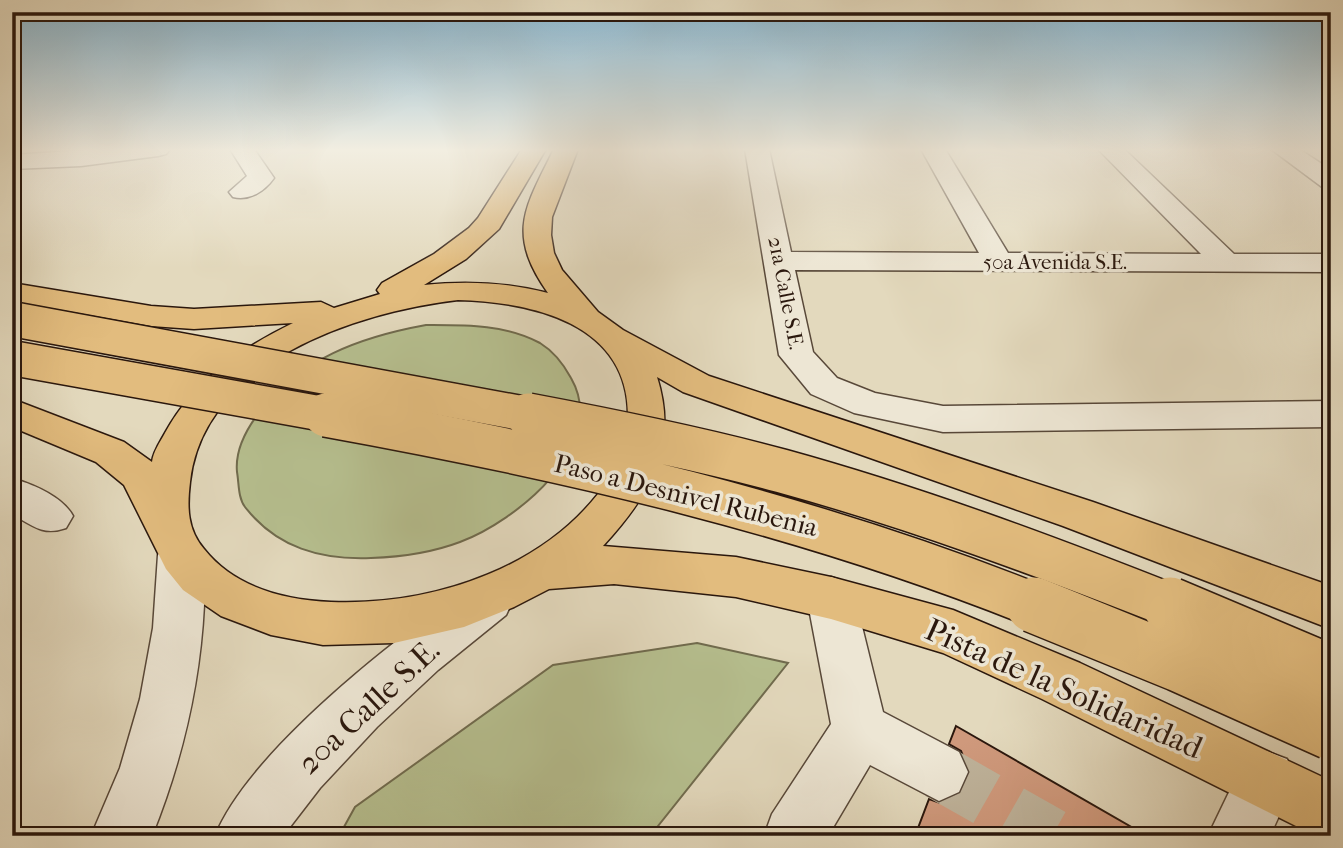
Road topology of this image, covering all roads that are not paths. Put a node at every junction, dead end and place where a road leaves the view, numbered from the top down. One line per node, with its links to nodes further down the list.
1 (247, 189): 7 (street)
2 (510, 189): 14 (main road)
3 (551, 189): 16 (main road)
4 (765, 189): 8 (street, 21a Calle S.E.)
5 (956, 189): 9 (street)
6 (1151, 189): 10 (street)
7 (242, 192)
8 (780, 261): 9 (street, 50a Avenida S.E.); 19 (street, 21a Calle S.E.)
9 (999, 262): 10 (street, 50a Avenida S.E.)
10 (1227, 262): 11 (street, 50a Avenida S.E.)
11 (1317, 263): 12 (street)
12 (1331, 286)
13 (12, 292): 14 (main road)
14 (361, 307): 16 (main road); 22 (main road)
15 (12, 319): 26 (main road, Paso a Desnivel Rubenia, bridge)
16 (598, 326): 23 (main road); 25 (main road)
17 (12, 358): 28 (main road, Paso a Desnivel Rubenia, bridge)
18 (12, 412): 22 (main road)
19 (1331, 414)
20 (12, 494): 21 (street)
21 (51, 516)
22 (179, 551): 23 (main road); 32 (street)
23 (522, 580): 24 (main road, Pista de la Solidaridad); 33 (street, 20a Calle S.E.)
24 (831, 598): 27 (street); 30 (main road, Pista de la Solidaridad)
25 (1331, 608)
26 (1331, 673)
27 (860, 729): 29 (street); 34 (street)
28 (1331, 732)
29 (939, 772)
30 (1266, 780): 31 (main road, Pista de la Solidaridad); 35 (street)
31 (1331, 812)
32 (121, 836)
33 (245, 836)
34 (794, 836)
35 (1238, 836)

